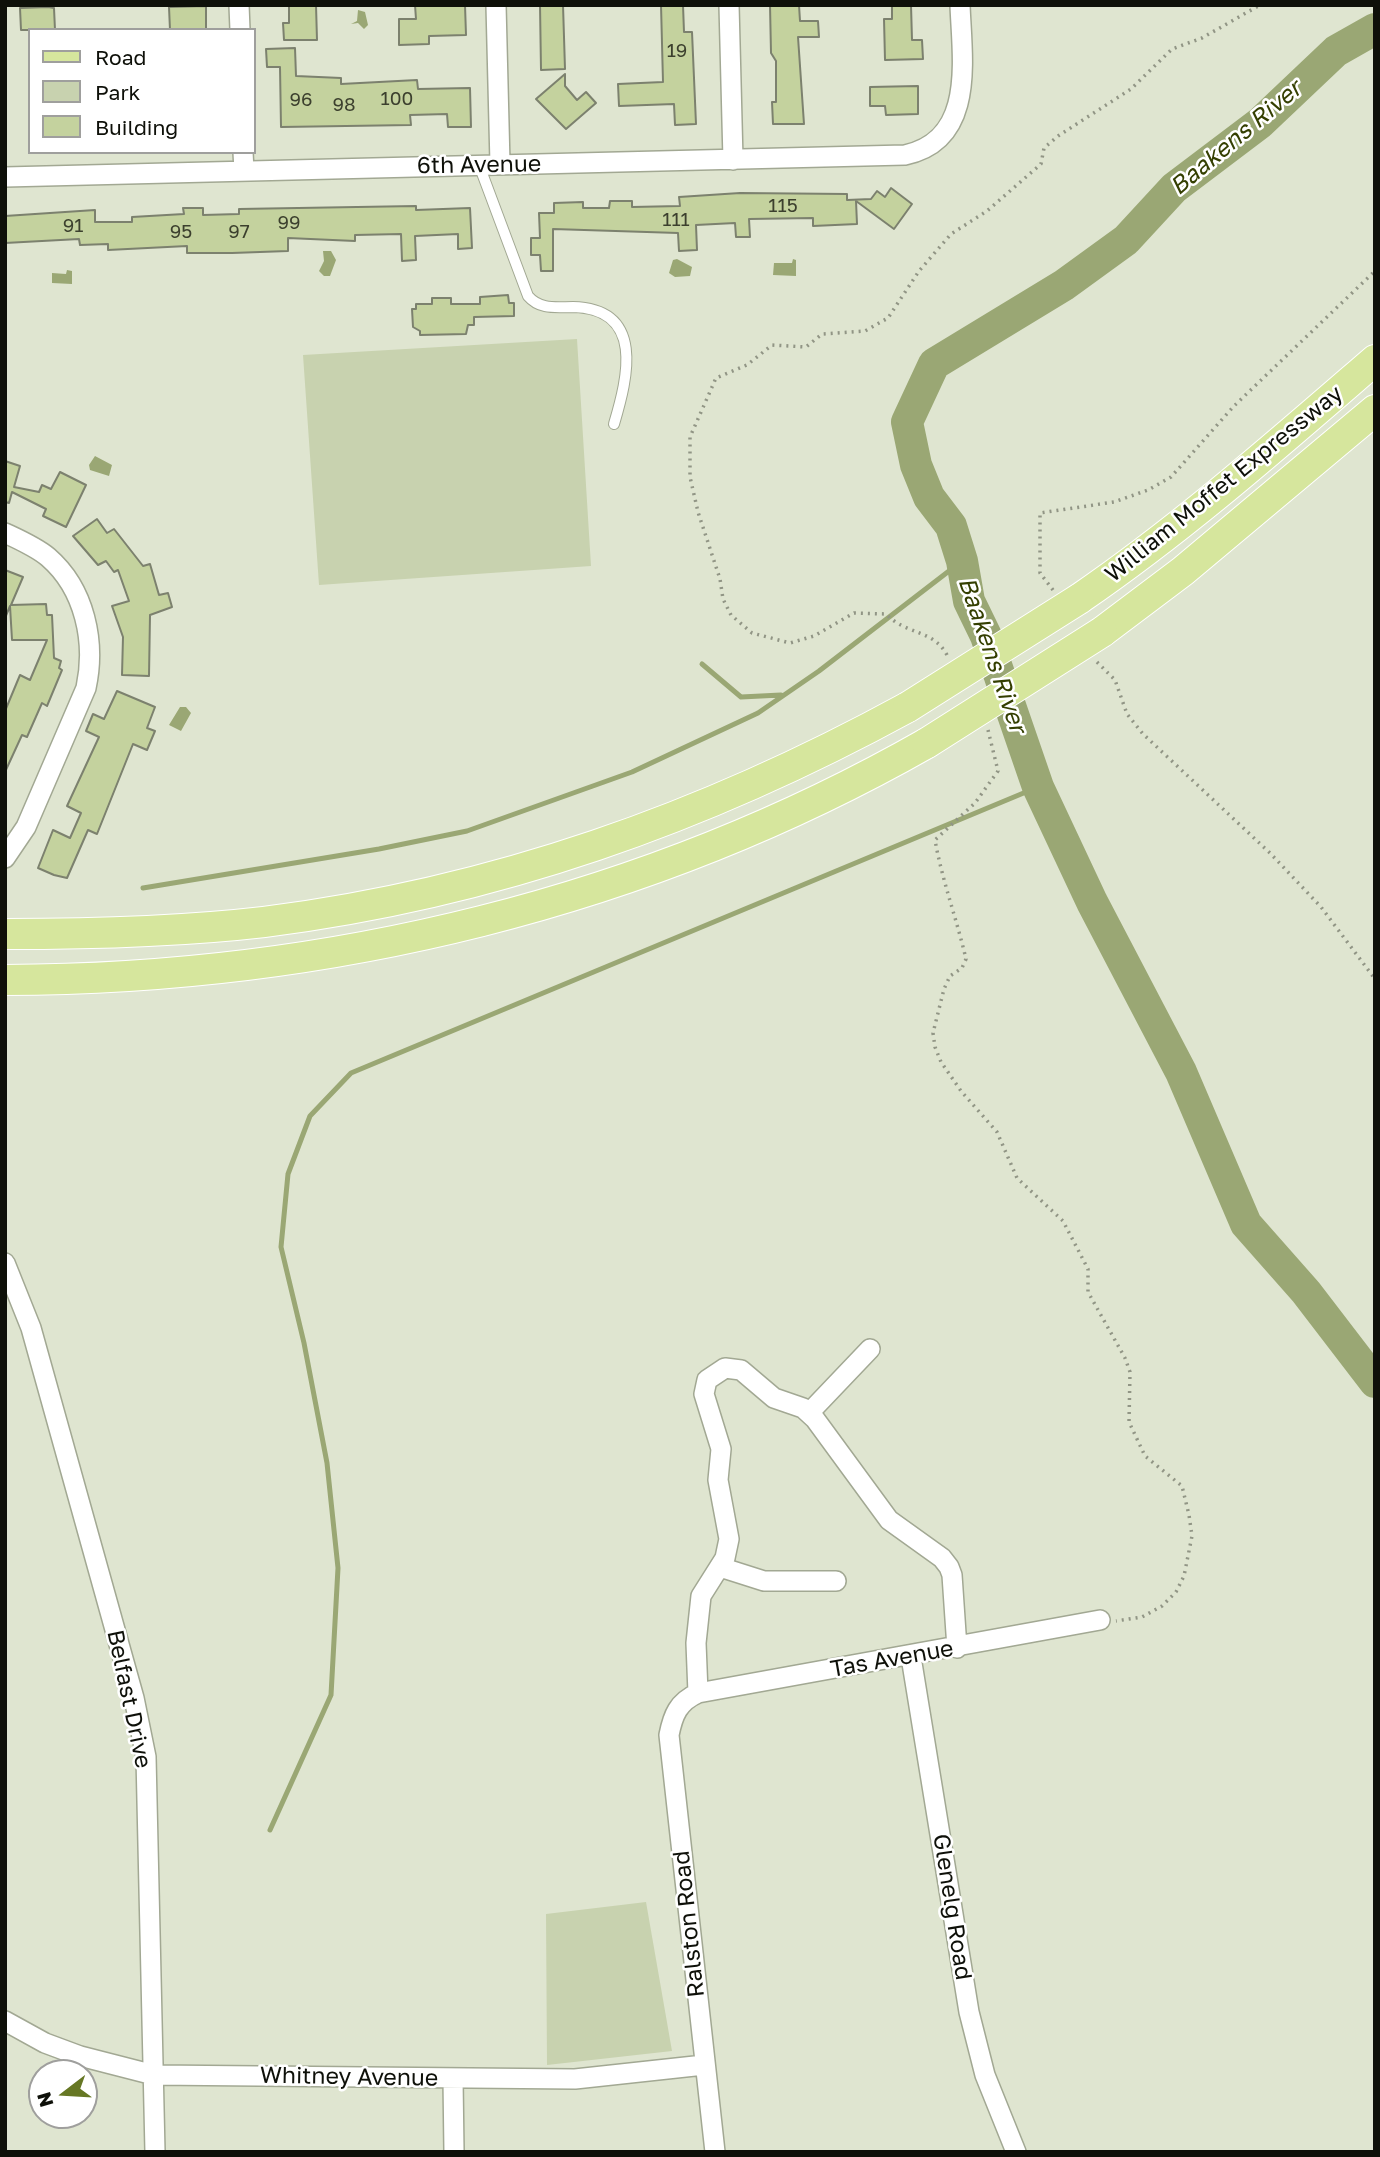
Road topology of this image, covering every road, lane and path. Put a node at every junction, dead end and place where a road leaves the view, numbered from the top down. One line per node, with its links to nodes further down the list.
1 (239, 5): 6 (street)
2 (496, 5): 10 (street)
3 (729, 5): 7 (street)
4 (960, 5): 7 (street, 6th Avenue)
5 (1260, 5): 18 (path)
6 (240, 28)
7 (733, 160): 10 (street, 6th Avenue)
8 (244, 162): 9 (street, 6th Avenue); 11 (street, 6th Avenue)
9 (479, 164): 10 (street, 6th Avenue); 15 (lane)
10 (500, 164)
11 (5, 177)
12 (1375, 271): 17 (path)
13 (1375, 360): 17 (main road, William Moffet Expressway)
14 (1375, 410): 19 (main road, William Moffet Expressway)
15 (614, 424)
16 (5, 533): 21 (street)
17 (1069, 599): 22 (main road, William Moffet Expressway, bridge)
18 (939, 641)
19 (1097, 642): 23 (path); 24 (main road, William Moffet Expressway, bridge)
20 (989, 732): 30 (path)
21 (5, 858)
22 (5, 934)
23 (1375, 979)
24 (5, 980)
25 (5, 1263): 36 (street, Belfast Drive)
26 (870, 1349): 27 (street)
27 (809, 1413): 28 (street); 31 (street)
28 (720, 1567): 29 (street); 33 (street)
29 (836, 1581)
30 (1100, 1620): 31 (street, Tas Avenue)
31 (957, 1647): 32 (street, Tas Avenue)
32 (911, 1657): 33 (street, Tas Avenue); 41 (street, Glenelg Road)
33 (691, 1696): 35 (street, Ralston Road)
34 (5, 2021): 36 (street, Whitney Avenue)
35 (704, 2066): 37 (street, Whitney Avenue); 40 (street, Ralston Road)
36 (153, 2074): 37 (street, Whitney Avenue); 38 (street, Belfast Drive)
37 (453, 2079): 39 (street)
38 (155, 2152)
39 (454, 2152)
40 (715, 2152)
41 (1016, 2152)

